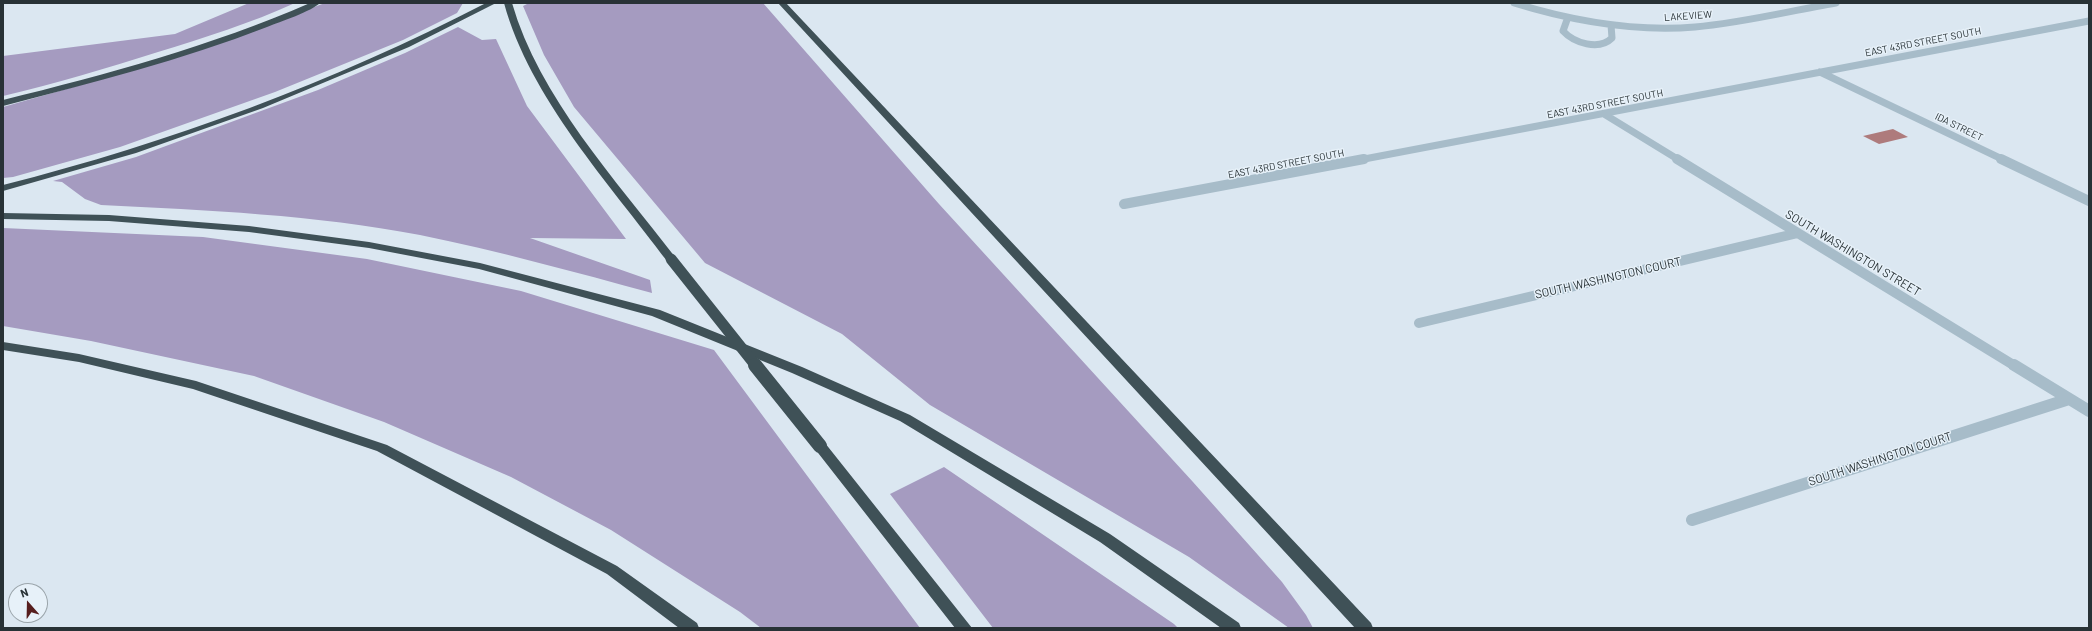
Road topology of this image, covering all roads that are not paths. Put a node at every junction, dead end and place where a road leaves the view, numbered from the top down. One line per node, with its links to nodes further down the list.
1 (316, 3): 11 (highway)
2 (492, 3): 13 (highway)
3 (508, 3): 24 (highway, bridge)
4 (782, 3): 26 (highway)
5 (1514, 3): 7 (street, LAKEVIEW)
6 (1836, 3): 9 (street, LAKEVIEW)
7 (1568, 17): 9 (street, LAKEVIEW); 9 (street)
8 (2089, 21): 10 (street, EAST 43RD STREET SOUTH)
9 (1611, 25)
10 (1820, 72): 12 (street, EAST 43RD STREET SOUTH); 14 (street, IDA STREET)
11 (3, 103)
12 (1604, 114): 15 (street, EAST 43RD STREET SOUTH); 17 (street, SOUTH WASHINGTON STREET)
13 (3, 188)
14 (2089, 201)
15 (1124, 204)
16 (3, 216): 25 (highway)
17 (1798, 233): 18 (street, SOUTH WASHINGTON COURT); 20 (street, SOUTH WASHINGTON STREET)
18 (1419, 322)
19 (3, 346): 23 (highway)
20 (2068, 399): 21 (street, SOUTH WASHINGTON STREET); 22 (street, SOUTH WASHINGTON COURT)
21 (2089, 411)
22 (1692, 520)
23 (691, 628)
24 (964, 628)
25 (1233, 628)
26 (1365, 628)

